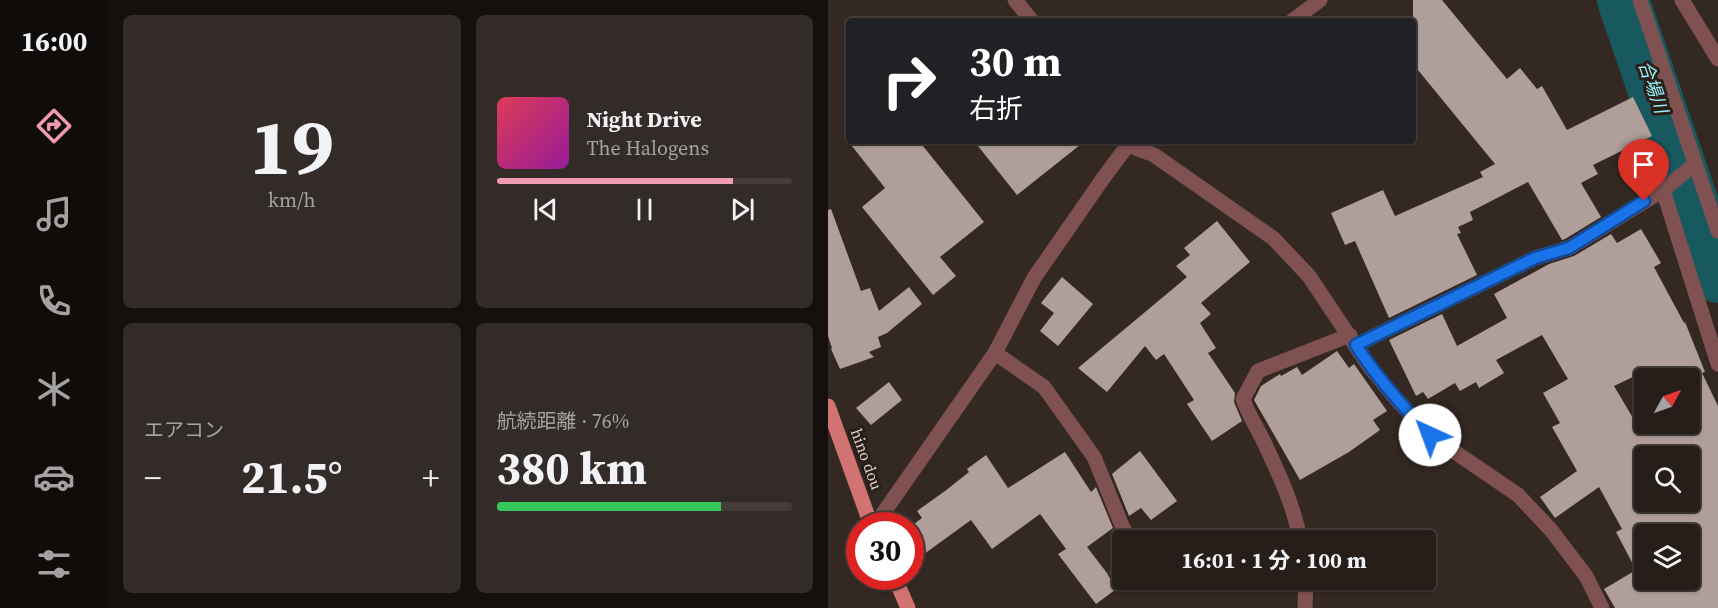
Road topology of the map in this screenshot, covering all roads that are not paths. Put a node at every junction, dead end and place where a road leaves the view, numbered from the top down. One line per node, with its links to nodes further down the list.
1 (1015, 0): 5 (street)
2 (1320, 0): 6 (street)
3 (1640, 0): 10 (street)
4 (1682, 0): 7 (street)
5 (1030, 18)
6 (1296, 18)
7 (1718, 59)
8 (1128, 144): 14 (street)
9 (1133, 144): 13 (street)
10 (1692, 166): 11 (street); 12 (street)
11 (1668, 185): 13 (street); 15 (street)
12 (1718, 231)
13 (1353, 340): 20 (street); 25 (street)
14 (994, 353): 18 (street); 19 (street)
15 (1718, 364)
16 (828, 406): 17 (main road, hino dou)
17 (868, 512)
18 (882, 512)
19 (1124, 530)
20 (1297, 530)
21 (900, 590): 23 (main road)
22 (1306, 590): 24 (street)
23 (908, 608)
24 (1305, 608)
25 (1602, 608)

